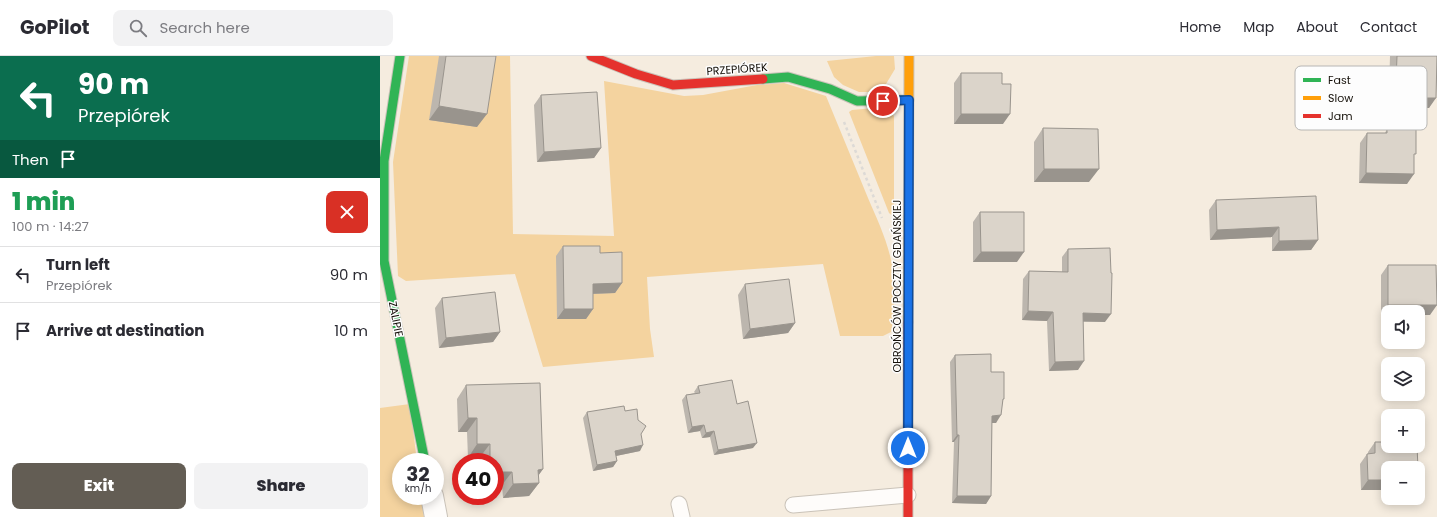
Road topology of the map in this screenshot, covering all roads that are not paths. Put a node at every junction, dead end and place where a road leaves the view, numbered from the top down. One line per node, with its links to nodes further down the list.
1 (400, 56): 5 (street, ZALIPIE)
2 (591, 56): 4 (street, PRZEPIÓREK)
3 (909, 56): 4 (street, OBROŃCÓW POCZTY GDAŃSKIEJ)
4 (909, 100): 6 (street, OBROŃCÓW POCZTY GDAŃSKIEJ)
5 (423, 453)
6 (908, 495): 8 (lane); 10 (street, OBROŃCÓW POCZTY GDAŃSKIEJ)
7 (434, 505): 9 (street)
8 (793, 505)
9 (436, 517)
10 (908, 517)

